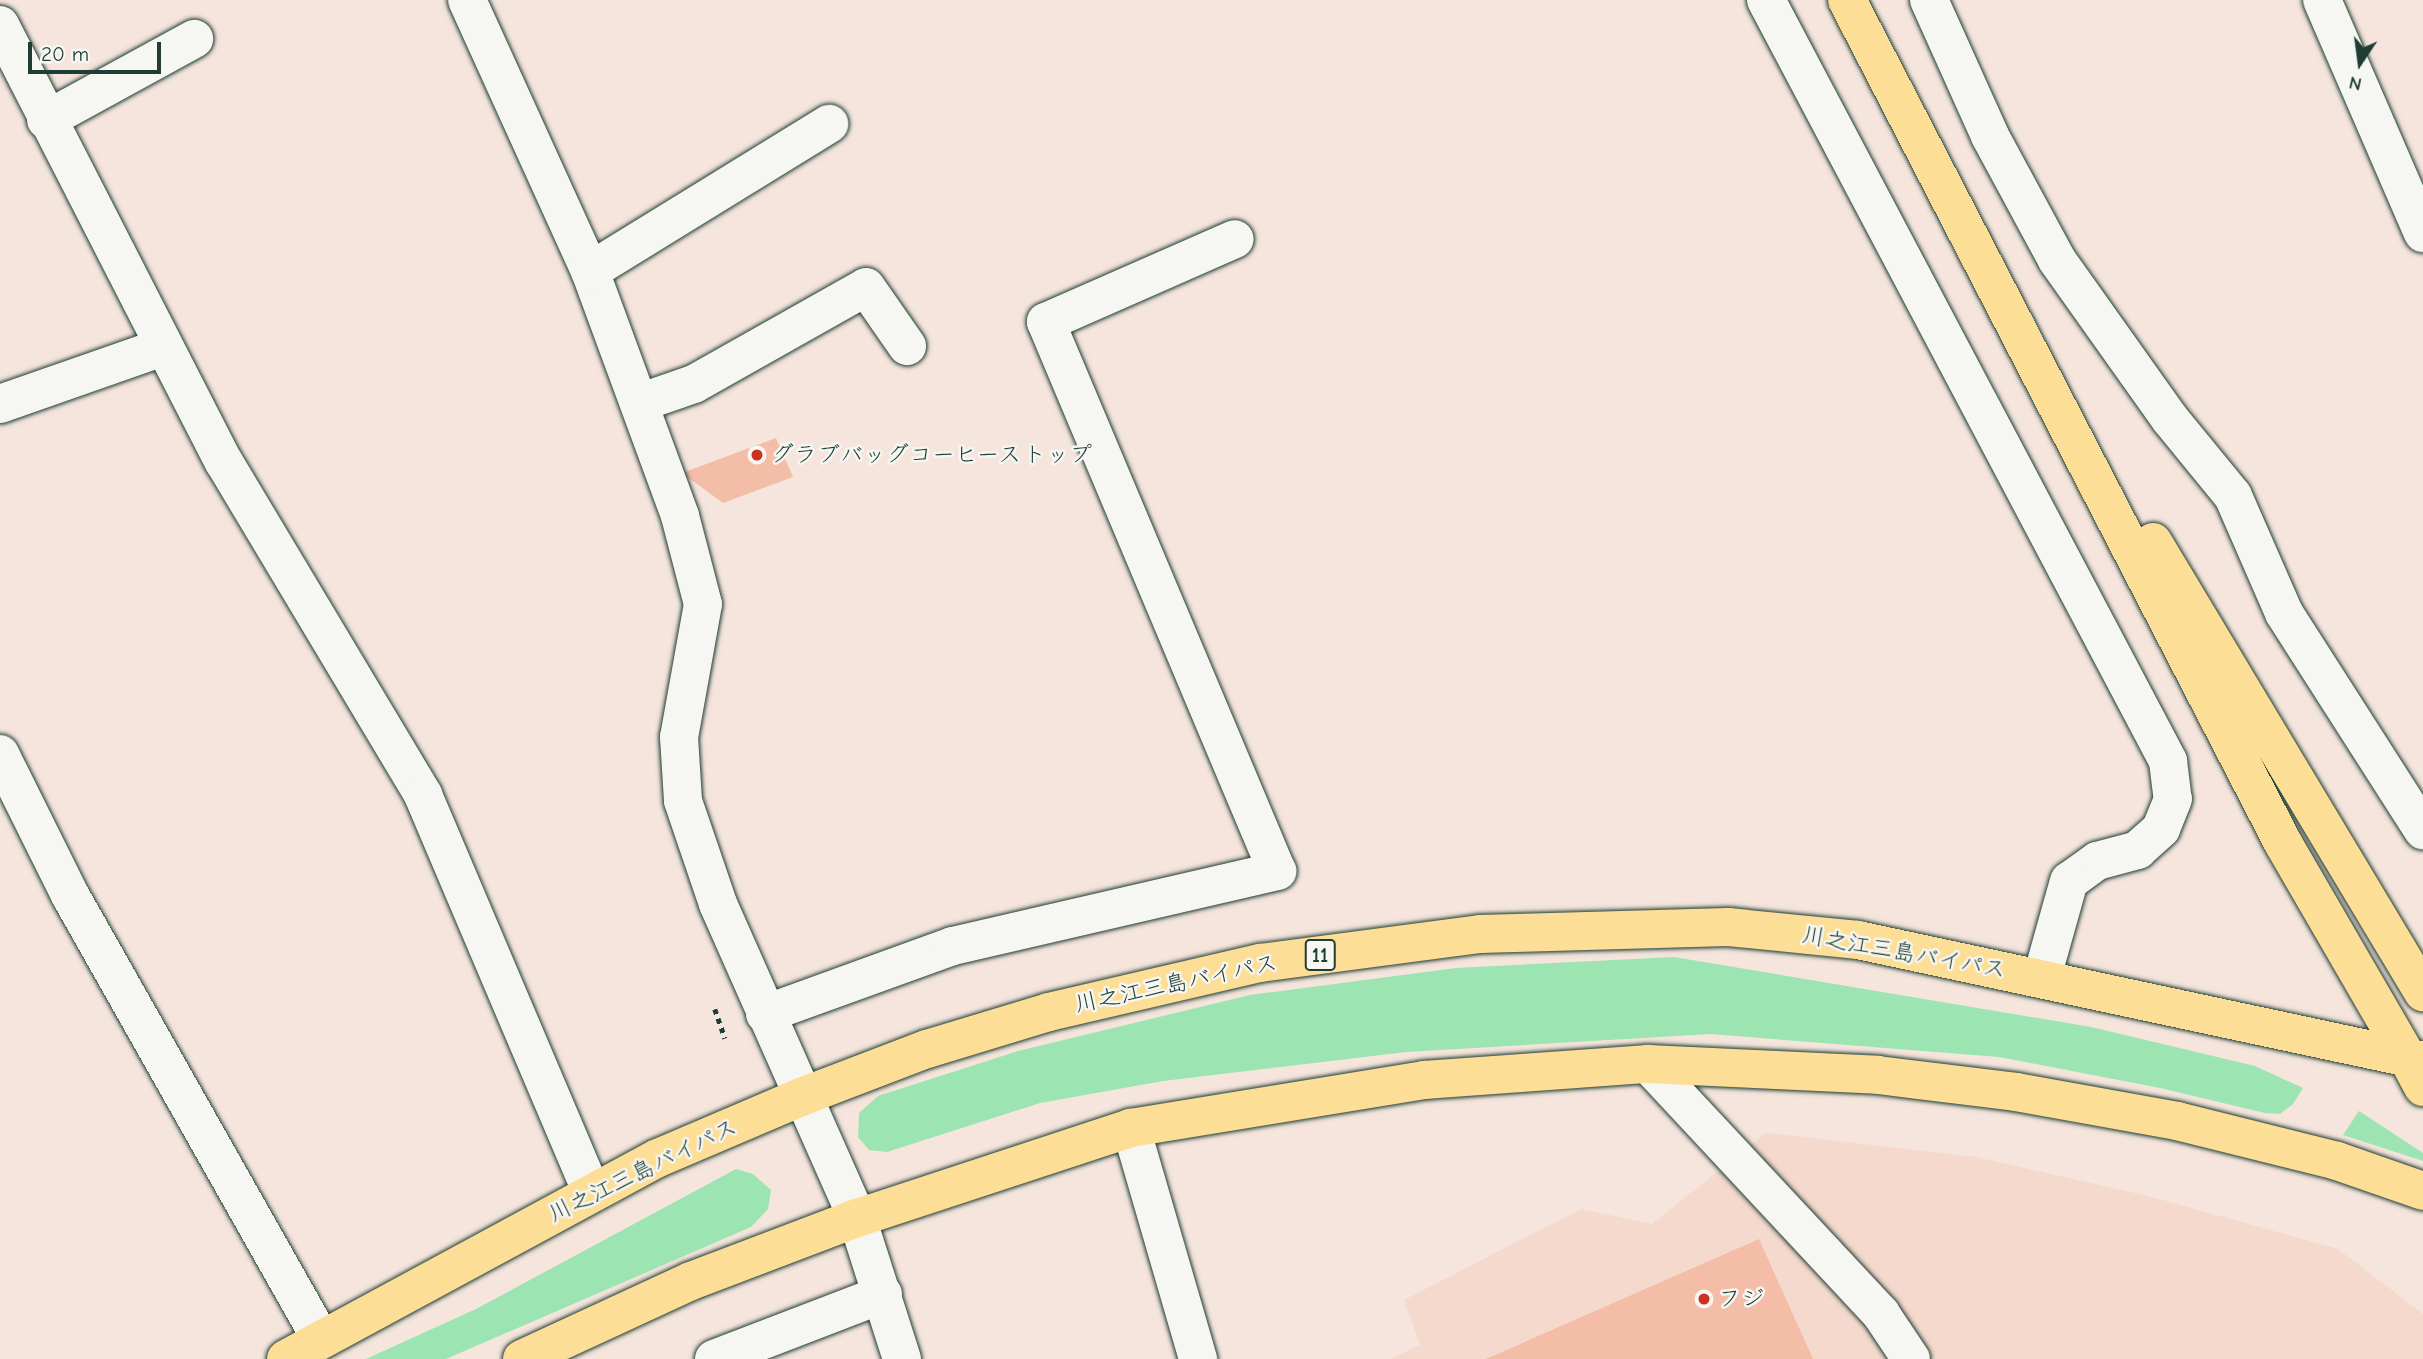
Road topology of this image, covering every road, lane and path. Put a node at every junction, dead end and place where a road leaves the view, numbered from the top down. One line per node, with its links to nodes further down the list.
1 (467, 0): 13 (street)
2 (1766, 0): 20 (street)
3 (1847, 0): 8 (highway)
4 (1929, 0): 19 (street)
5 (2322, 0): 11 (street)
6 (0, 25): 9 (street)
7 (194, 39): 9 (street)
8 (1873, 54): 21 (highway); 24 (highway)
9 (46, 120): 14 (street)
10 (830, 124): 13 (street)
11 (2423, 233)
12 (1235, 239): 22 (street)
13 (590, 271): 16 (street)
14 (163, 346): 17 (street); 28 (street)
15 (907, 346): 16 (street)
16 (639, 403): 22 (street)
17 (0, 404)
18 (0, 754): 31 (street)
19 (2423, 830)
20 (2042, 978): 24 (highway, 川之江三島バイパス / 11); 25 (highway, 川之江三島バイパス / 11)
21 (2423, 992)
22 (765, 1014): 25 (street)
23 (1648, 1064): 26 (highway); 27 (highway); 37 (street)
24 (2418, 1069)
25 (801, 1097): 28 (highway, 川之江三島バイパス / 11); 29 (street)
26 (1131, 1128): 29 (highway); 36 (street)
27 (2423, 1191)
28 (592, 1193): 31 (highway, 川之江三島バイパス / 11)
29 (856, 1217): 30 (street); 33 (highway)
30 (883, 1294): 34 (street); 35 (street)
31 (321, 1339): 32 (highway, 川之江三島バイパス / 11)
32 (286, 1359)
33 (522, 1359)
34 (714, 1359)
35 (902, 1359)
36 (1198, 1359)
37 (1911, 1359)

